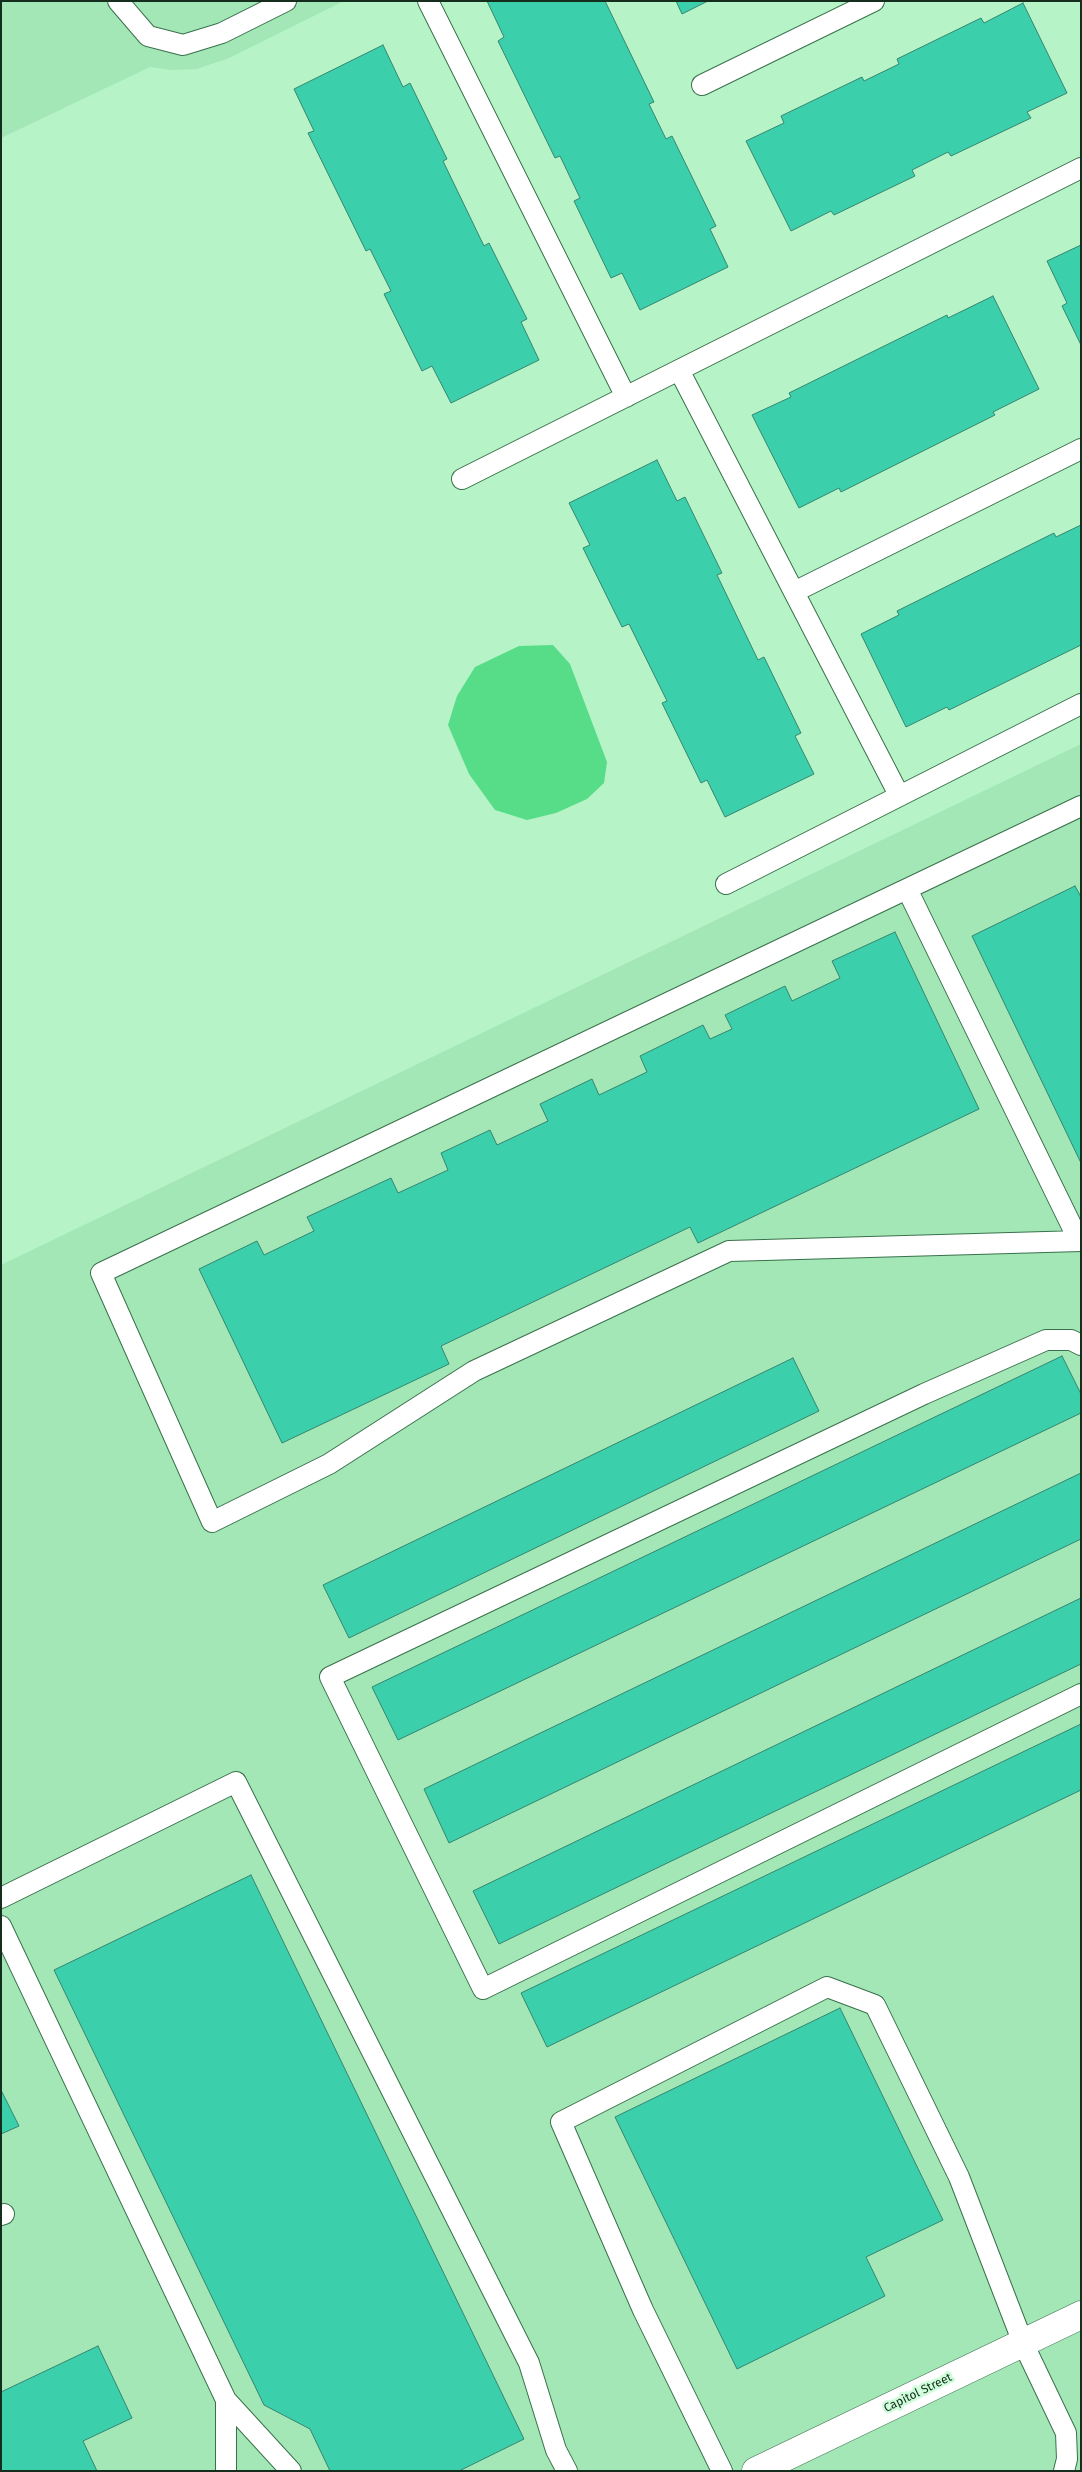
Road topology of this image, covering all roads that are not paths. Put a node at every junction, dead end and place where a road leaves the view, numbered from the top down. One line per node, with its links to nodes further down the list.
1 (118, 1): 2 (lane)
2 (286, 1)
3 (428, 1): 8 (lane)
4 (874, 1): 5 (lane)
5 (702, 86)
6 (1081, 168): 7 (lane)
7 (678, 370): 8 (lane); 11 (lane)
8 (626, 397): 10 (lane)
9 (1081, 448): 11 (lane)
10 (462, 480)
11 (794, 592): 13 (lane)
12 (1081, 704): 13 (lane)
13 (899, 796): 15 (lane)
14 (1081, 806): 16 (lane)
15 (726, 884)
16 (907, 889): 17 (lane); 17 (lane)
17 (1080, 1241)
18 (1081, 1345): 19 (lane)
19 (1081, 1694)
20 (1, 1898): 27 (lane)
21 (1, 1926): 24 (lane)
22 (1081, 2315): 23 (street, Capitol Street)
23 (1022, 2343): 28 (lane); 29 (street, Capitol Street); 30 (lane)
24 (226, 2400): 25 (lane); 26 (lane)
25 (226, 2471)
26 (291, 2471)
27 (567, 2471)
28 (722, 2471)
29 (756, 2471)
30 (1064, 2471)

